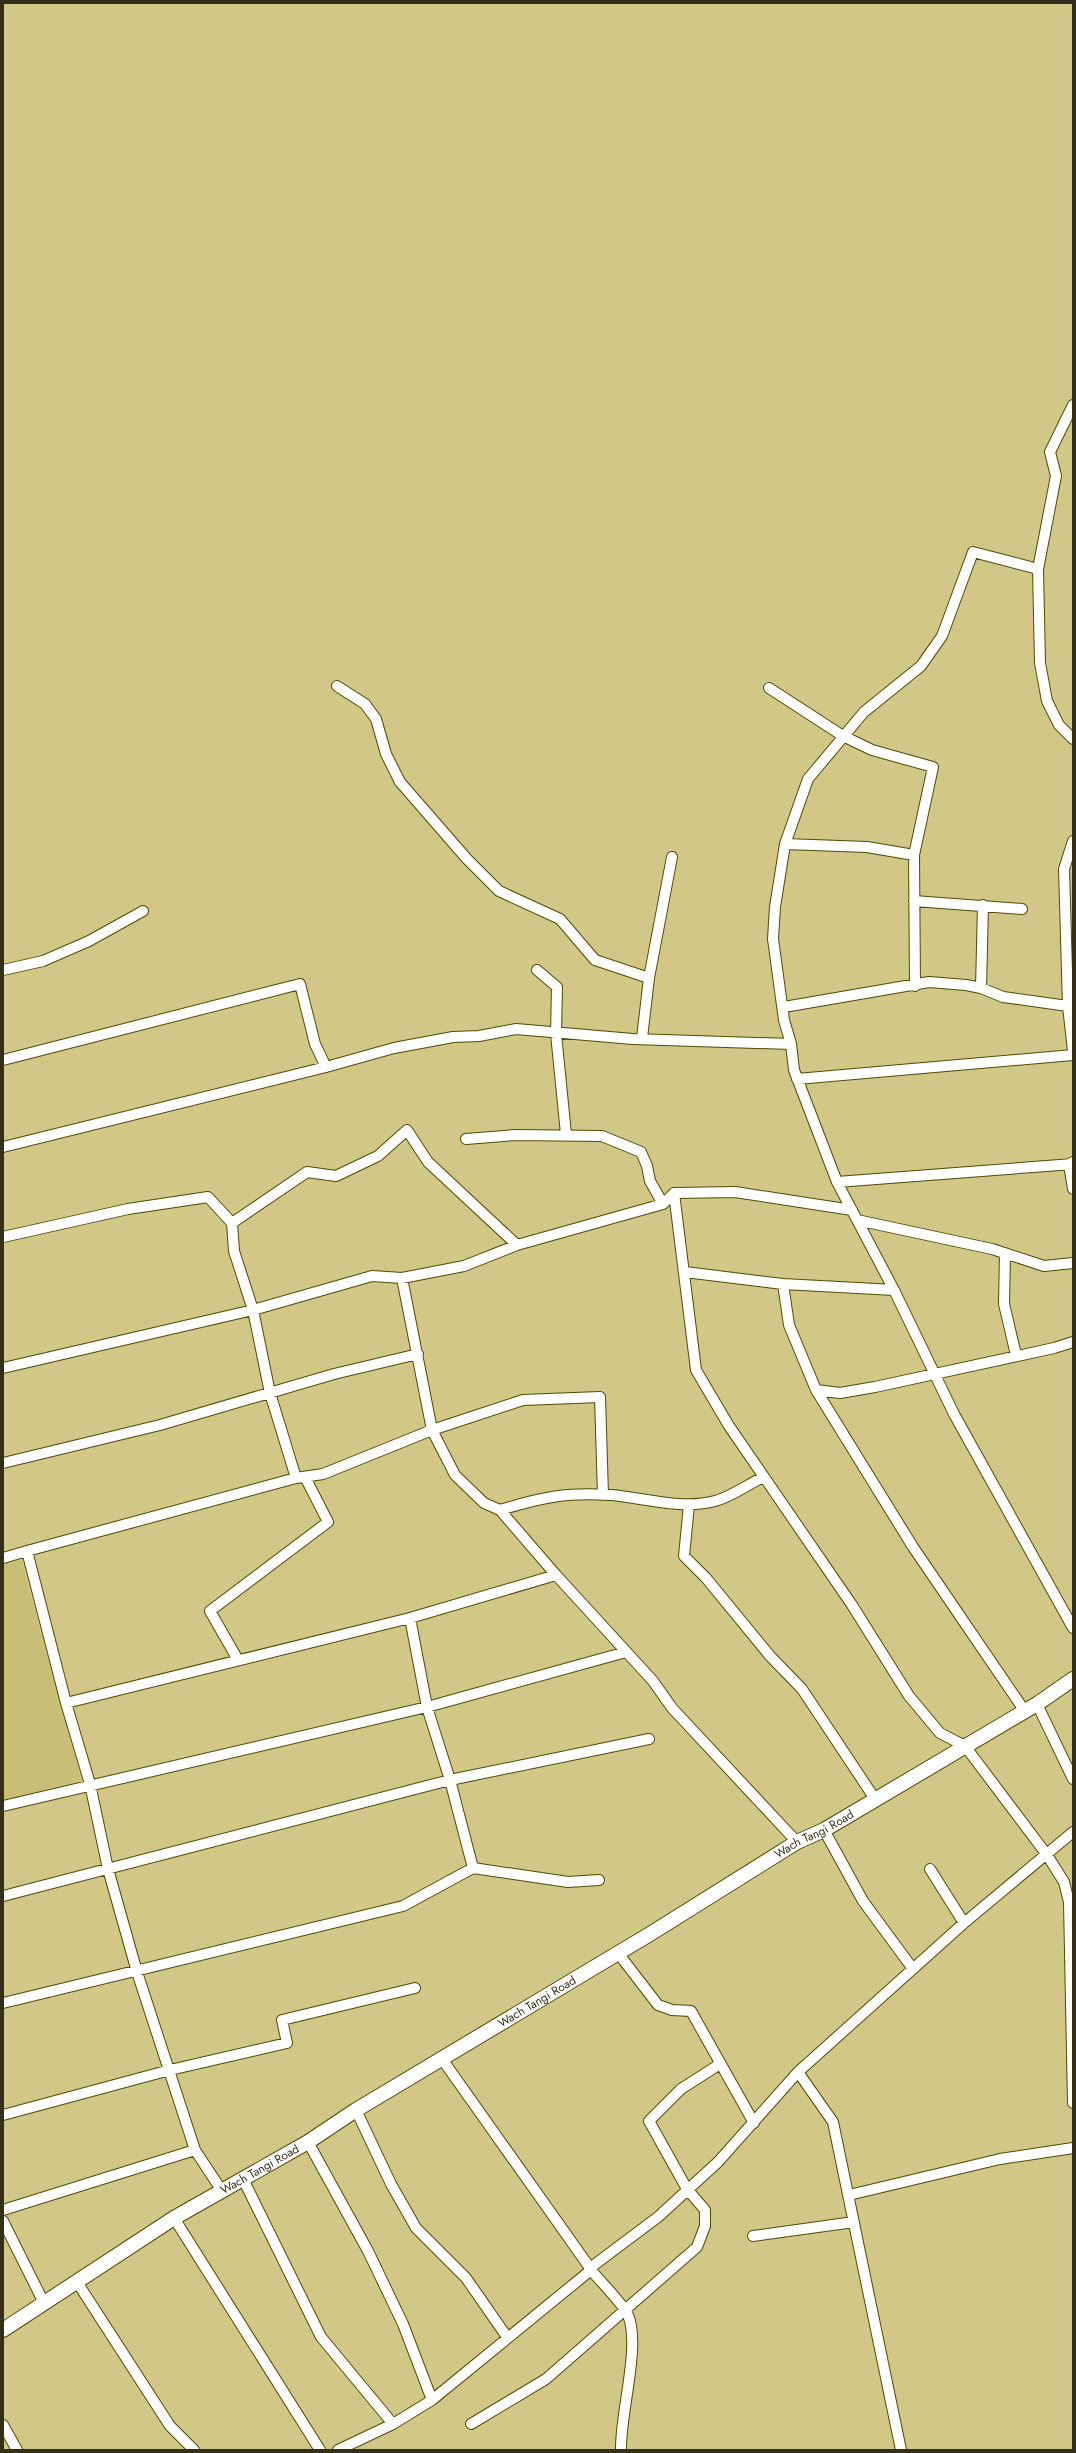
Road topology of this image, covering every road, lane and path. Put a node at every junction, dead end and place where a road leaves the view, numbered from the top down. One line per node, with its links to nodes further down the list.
1 (1073, 405): 2 (street)
2 (1038, 569): 5 (street); 6 (street)
3 (337, 686): 17 (street)
4 (769, 688): 5 (street)
5 (844, 736): 8 (street); 9 (street)
6 (1073, 739)
7 (1073, 841): 20 (street)
8 (785, 844): 9 (street); 21 (street)
9 (914, 855): 11 (street)
10 (672, 857): 17 (street)
11 (914, 901): 12 (street); 18 (street)
12 (983, 905): 13 (street); 19 (street)
13 (1022, 909)
14 (142, 911): 15 (street)
15 (3, 970)
16 (537, 970): 22 (street)
17 (649, 978): 23 (street)
18 (915, 986): 19 (street); 21 (street)
19 (981, 988): 20 (street)
20 (1068, 1006): 25 (street)
21 (784, 1007): 24 (street)
22 (556, 1034): 23 (street); 28 (street); 30 (street)
23 (642, 1038): 24 (street)
24 (791, 1044): 29 (street)
25 (1073, 1051)
26 (1073, 1055): 29 (street)
27 (3, 1060): 28 (street)
28 (326, 1068): 32 (street)
29 (797, 1078): 34 (street)
30 (566, 1134): 31 (street); 37 (street)
31 (466, 1140)
32 (3, 1147)
33 (1072, 1163): 34 (street); 35 (street)
34 (837, 1182): 38 (street)
35 (1073, 1189)
36 (674, 1192): 37 (street); 38 (street); 45 (street)
37 (663, 1204): 42 (street)
38 (852, 1210): 39 (street)
39 (857, 1220): 43 (street); 48 (street)
40 (232, 1223): 41 (street); 42 (street); 49 (street)
41 (3, 1237)
42 (517, 1245): 46 (street)
43 (1004, 1253): 44 (street); 52 (street)
44 (1073, 1263)
45 (685, 1272): 47 (street); 60 (street)
46 (402, 1278): 49 (street); 51 (street)
47 (784, 1284): 48 (street); 55 (street)
48 (894, 1290): 54 (street)
49 (253, 1310): 53 (street); 56 (street)
50 (1073, 1342): 52 (street)
51 (418, 1354): 56 (street); 57 (street)
52 (1016, 1355): 54 (street)
53 (3, 1368)
54 (934, 1374): 55 (street); 68 (street)
55 (816, 1390): 75 (street)
56 (270, 1393): 58 (street); 59 (street)
57 (432, 1430): 59 (street); 61 (street); 63 (street)
58 (3, 1463)
59 (300, 1477): 64 (street); 70 (street)
60 (764, 1477): 62 (street); 77 (street)
61 (603, 1496): 62 (street); 63 (street)
62 (690, 1505): 81 (street)
63 (500, 1510): 66 (street)
64 (27, 1551): 65 (street); 72 (street)
65 (3, 1558)
66 (556, 1575): 67 (street); 69 (street)
67 (410, 1618): 70 (street); 74 (street)
68 (1073, 1628)
69 (626, 1652): 74 (street); 85 (street)
70 (238, 1660): 72 (street)
71 (1073, 1679): 73 (main road, Wach Tangi Road)
72 (66, 1703): 80 (street)
73 (1037, 1704): 75 (main road, Wach Tangi Road); 78 (street)
74 (426, 1707): 79 (street); 80 (street)
75 (1024, 1710): 77 (main road, Wach Tangi Road)
76 (649, 1739): 79 (street)
77 (965, 1746): 81 (main road, Wach Tangi Road); 86 (street)
78 (1073, 1779)
79 (450, 1780): 87 (street); 88 (street)
80 (90, 1784): 82 (street); 88 (street)
81 (875, 1799): 83 (main road, Wach Tangi Road)
82 (3, 1806)
83 (824, 1830): 85 (main road, Wach Tangi Road); 94 (street)
84 (1073, 1832): 86 (street)
85 (797, 1842): 93 (main road, Wach Tangi Road)
86 (1047, 1855): 92 (street); 97 (street)
87 (473, 1868): 90 (street); 95 (street)
88 (108, 1869): 91 (street); 95 (street)
89 (930, 1869): 92 (street)
90 (599, 1880)
91 (3, 1896)
92 (964, 1922): 94 (street)
93 (618, 1953): 99 (main road, Wach Tangi Road); 100 (street)
94 (913, 1969): 102 (street)
95 (137, 1972): 98 (street); 101 (street)
96 (415, 1988): 101 (street)
97 (1072, 2002): 103 (street)
98 (3, 2003)
99 (442, 2059): 104 (main road, Wach Tangi Road); 119 (street)
100 (720, 2064): 106 (street); 111 (street)
101 (170, 2070): 105 (street); 109 (street)
102 (798, 2072): 106 (street); 113 (street)
103 (1073, 2103)
104 (356, 2110): 107 (main road, Wach Tangi Road); 124 (street)
105 (3, 2115)
106 (754, 2123): 111 (street)
107 (308, 2142): 110 (main road, Wach Tangi Road); 125 (street)
108 (1073, 2148): 113 (street)
109 (196, 2150): 112 (street); 114 (street)
110 (243, 2180): 112 (main road, Wach Tangi Road); 126 (street)
111 (687, 2189): 119 (street); 122 (street)
112 (222, 2190): 115 (main road, Wach Tangi Road)
113 (849, 2195): 117 (street)
114 (3, 2210)
115 (174, 2218): 120 (main road, Wach Tangi Road); 131 (street)
116 (3, 2221): 121 (street)
117 (854, 2222): 118 (street); 134 (street)
118 (753, 2236)
119 (591, 2269): 122 (street); 124 (street)
120 (77, 2282): 121 (main road, Wach Tangi Road); 130 (street)
121 (44, 2303): 123 (main road, Wach Tangi Road)
122 (625, 2310): 127 (street); 133 (street)
123 (3, 2330)
124 (507, 2337): 125 (street)
125 (432, 2400): 126 (street)
126 (393, 2424): 132 (street)
127 (471, 2424)
128 (3, 2425): 129 (street)
129 (17, 2450)
130 (194, 2450)
131 (320, 2450)
132 (338, 2450)
133 (620, 2450)
134 (901, 2450)

